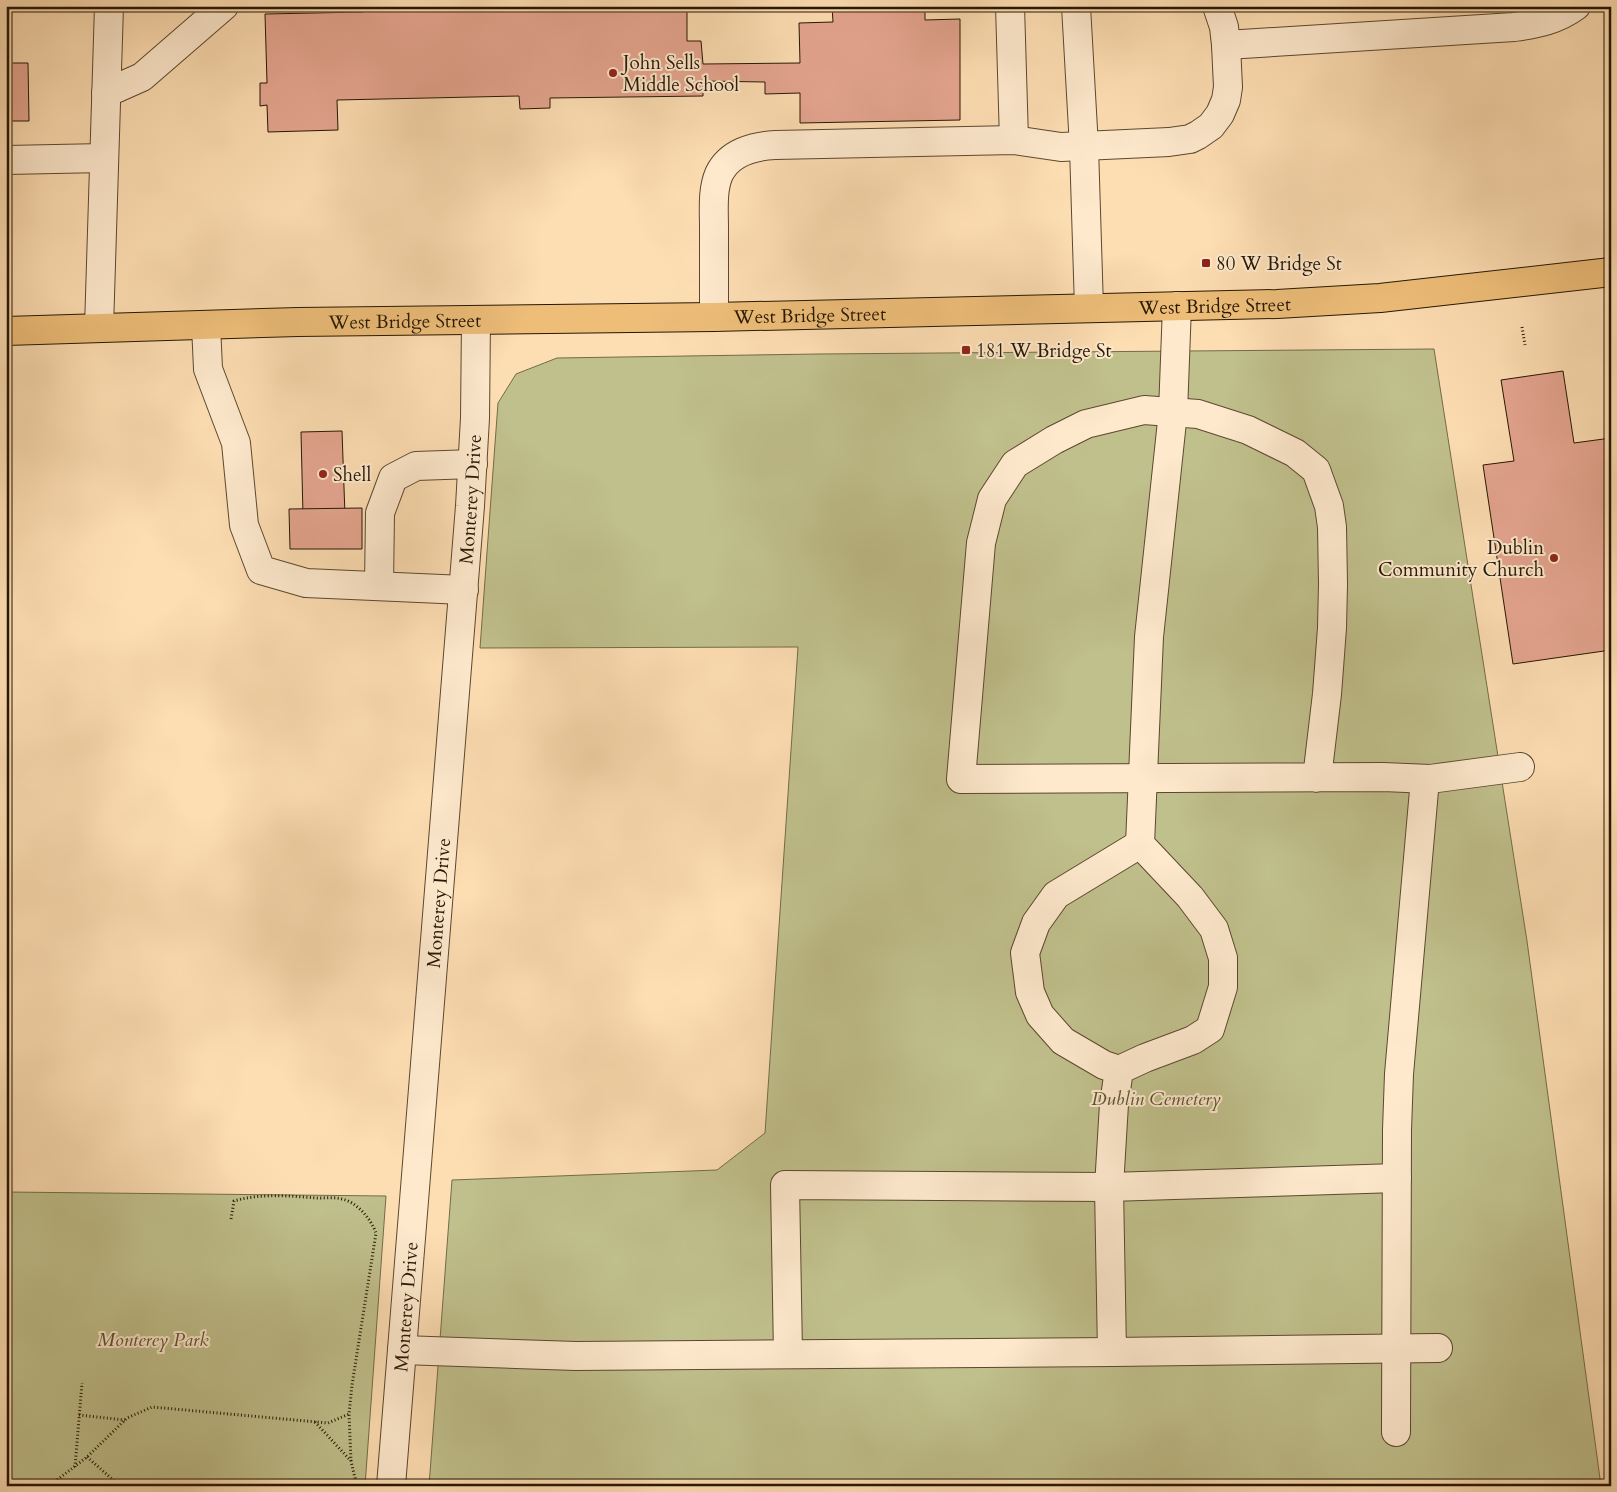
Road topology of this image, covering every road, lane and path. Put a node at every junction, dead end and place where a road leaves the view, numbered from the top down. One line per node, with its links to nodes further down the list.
1 (110, 6): 8 (street)
2 (224, 6): 8 (street)
3 (1010, 6): 9 (street)
4 (1076, 6): 10 (street)
5 (1217, 6): 7 (street)
6 (1576, 6): 7 (street)
7 (1226, 44): 10 (street)
8 (106, 93): 11 (street)
9 (1014, 140): 10 (street); 16 (street)
10 (1084, 147): 15 (street)
11 (104, 158): 12 (street); 20 (street)
12 (6, 160)
13 (1611, 272): 14 (main road, West Bridge Street)
14 (1177, 306): 15 (main road, West Bridge Street); 24 (street)
15 (1089, 308): 16 (main road, West Bridge Street)
16 (714, 317): 17 (main road, West Bridge Street)
17 (476, 320): 18 (main road, West Bridge Street); 25 (street, Monterey Drive)
18 (206, 325): 20 (main road, West Bridge Street); 26 (street)
19 (1522, 327): 23 (path)
20 (99, 328): 21 (main road, West Bridge Street)
21 (6, 331): 22 (street)
22 (6, 338)
23 (1525, 345)
24 (1173, 412): 29 (street); 29 (street); 30 (street)
25 (472, 464): 26 (street); 27 (street, Monterey Drive)
26 (379, 586): 27 (street)
27 (464, 590): 39 (street, Monterey Drive)
28 (1520, 768): 31 (street)
29 (1142, 778): 30 (street); 32 (street)
30 (1317, 778): 31 (street)
31 (1425, 779): 34 (street)
32 (1140, 844): 33 (street); 33 (street)
33 (1119, 1070): 35 (street)
34 (1397, 1178): 35 (street); 37 (street)
35 (1109, 1187): 40 (street); 41 (street)
36 (231, 1219): 43 (path)
37 (1396, 1348): 38 (street); 40 (street); 47 (street)
38 (1438, 1348)
39 (402, 1350): 41 (street); 54 (street, Monterey Drive)
40 (1112, 1352): 41 (street)
41 (788, 1354)
42 (82, 1383): 44 (path)
43 (349, 1414): 46 (path); 49 (path)
44 (79, 1415): 45 (path); 50 (path)
45 (125, 1420): 46 (path); 48 (path)
46 (315, 1422): 49 (path)
47 (1396, 1432)
48 (87, 1458): 50 (path); 52 (path)
49 (351, 1461): 53 (path)
50 (75, 1468): 51 (path)
51 (54, 1486)
52 (120, 1486)
53 (354, 1486)
54 (391, 1486)

